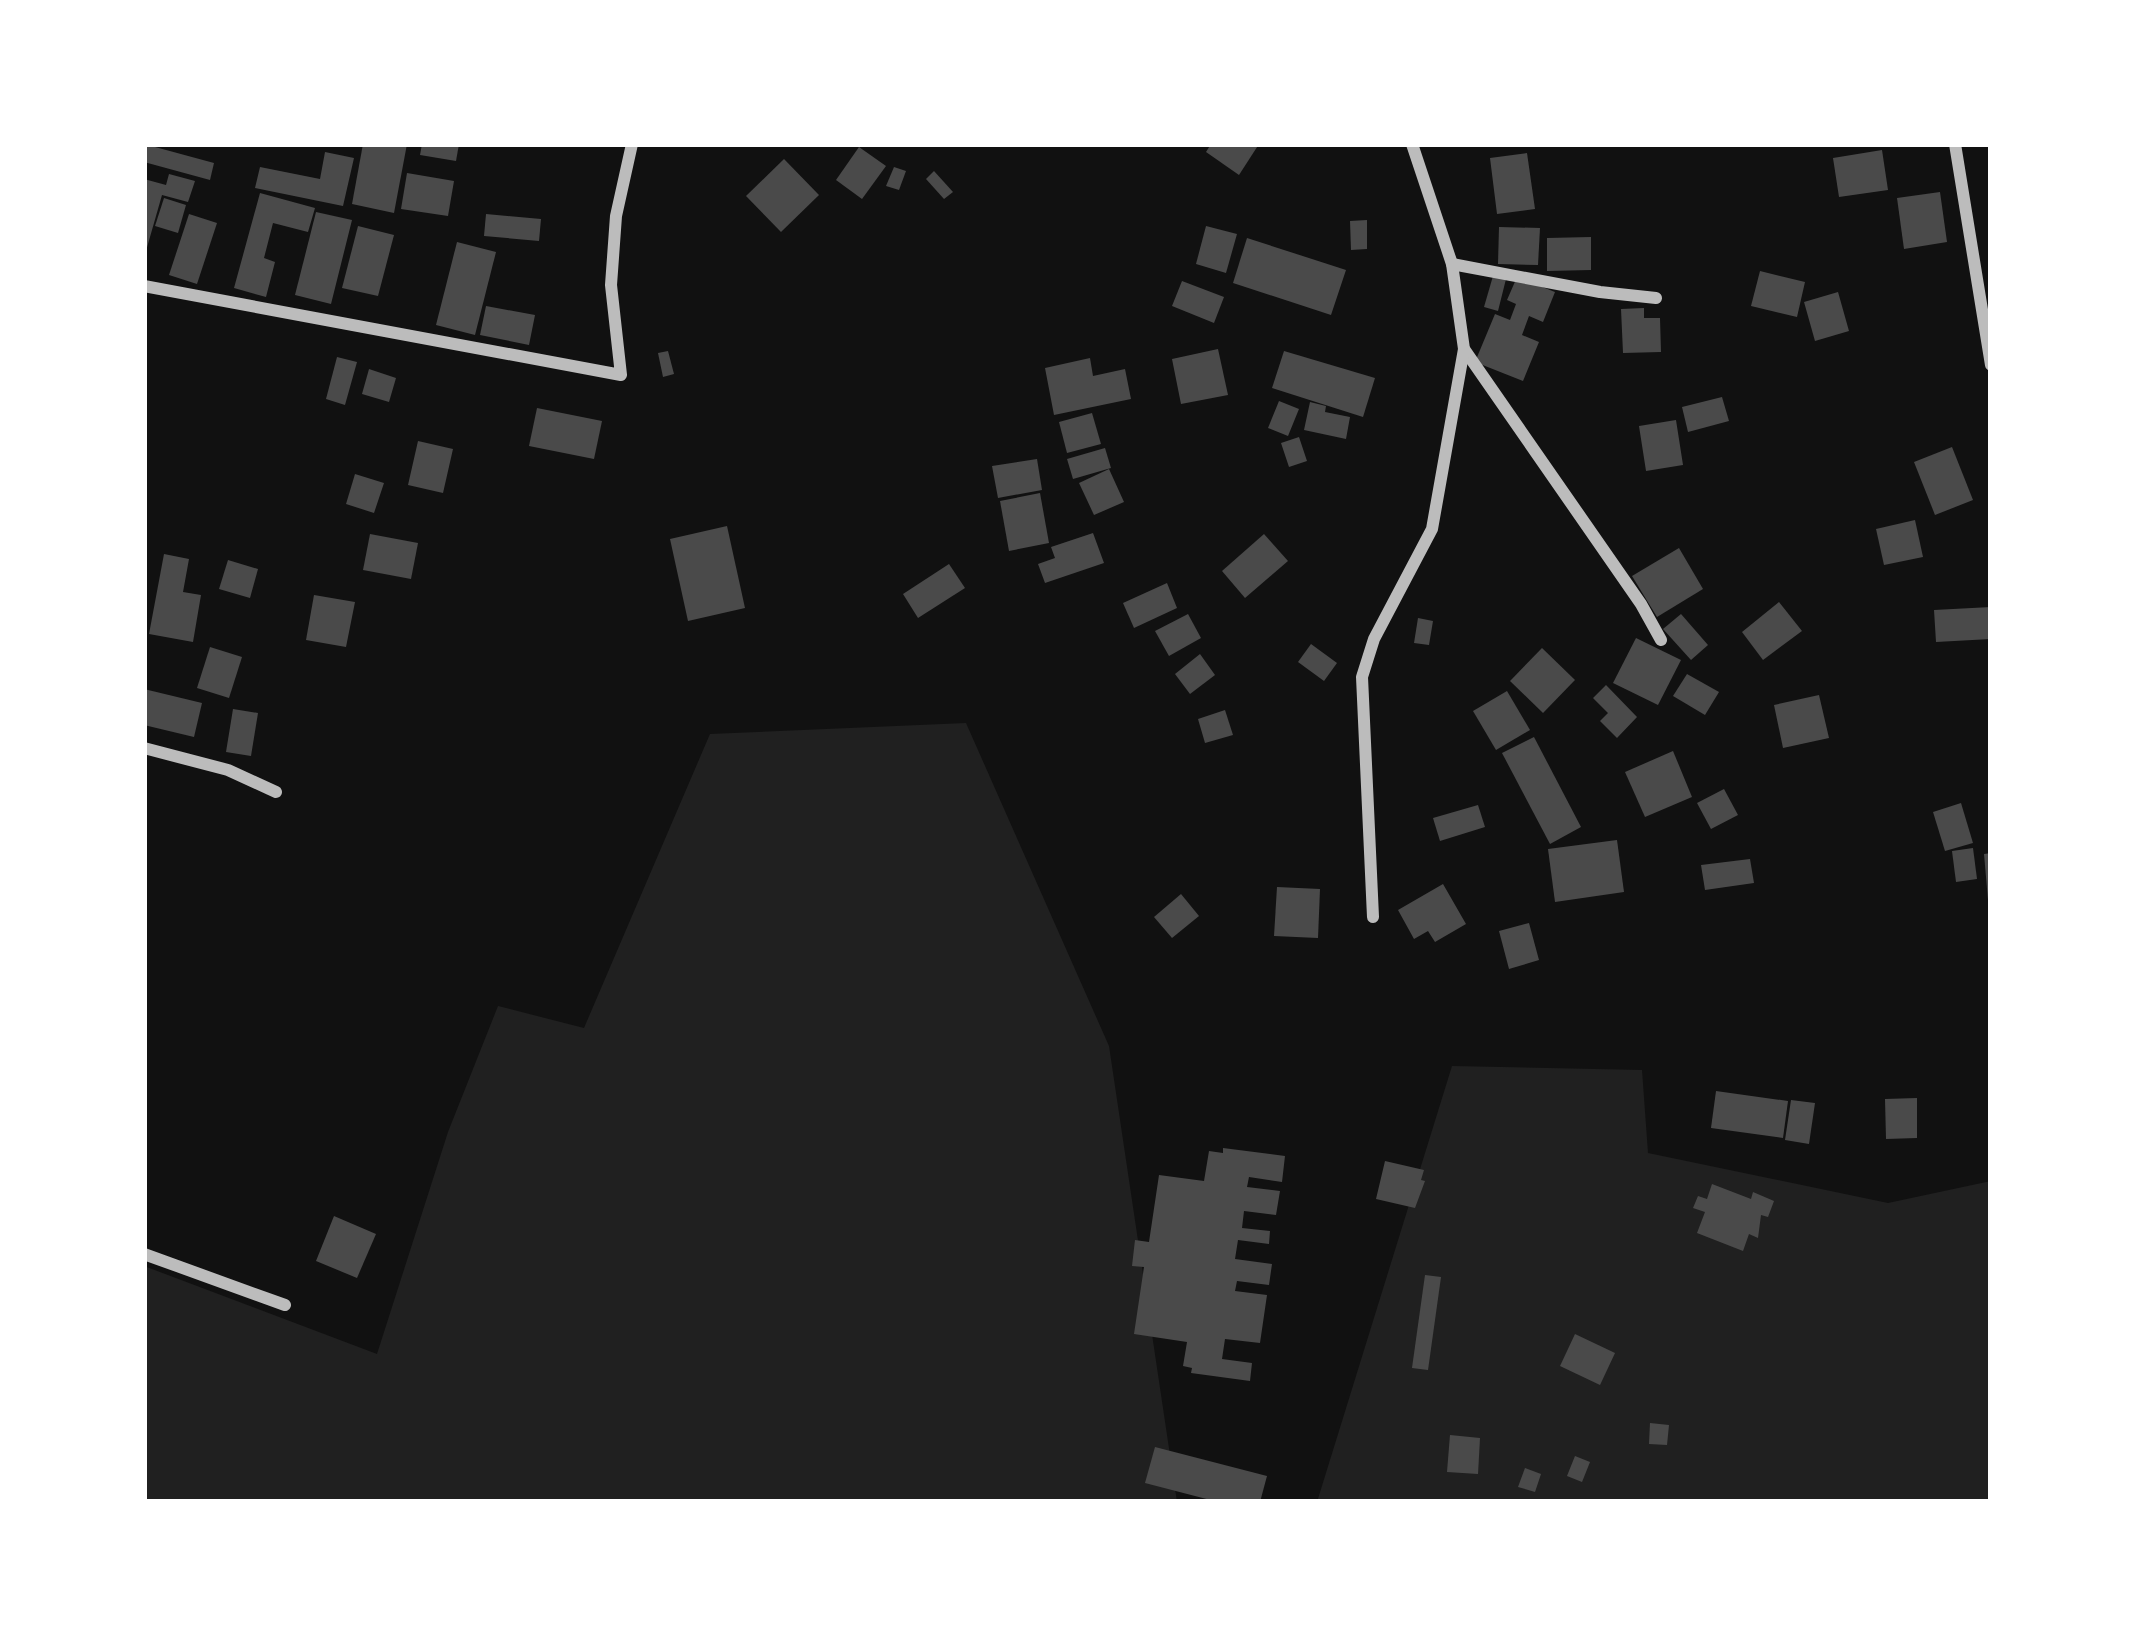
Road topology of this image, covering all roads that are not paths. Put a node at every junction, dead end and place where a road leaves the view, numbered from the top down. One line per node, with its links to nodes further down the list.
1 (632, 144): 5 (street)
2 (1412, 144): 4 (street)
3 (1955, 144): 8 (street)
4 (1451, 264): 6 (street); 7 (street)
5 (144, 286)
6 (1656, 298)
7 (1464, 349): 9 (street); 12 (street)
8 (1991, 365)
9 (1661, 640)
10 (144, 748): 11 (street)
11 (276, 792)
12 (1373, 916)
13 (144, 1254): 14 (street)
14 (284, 1305)

